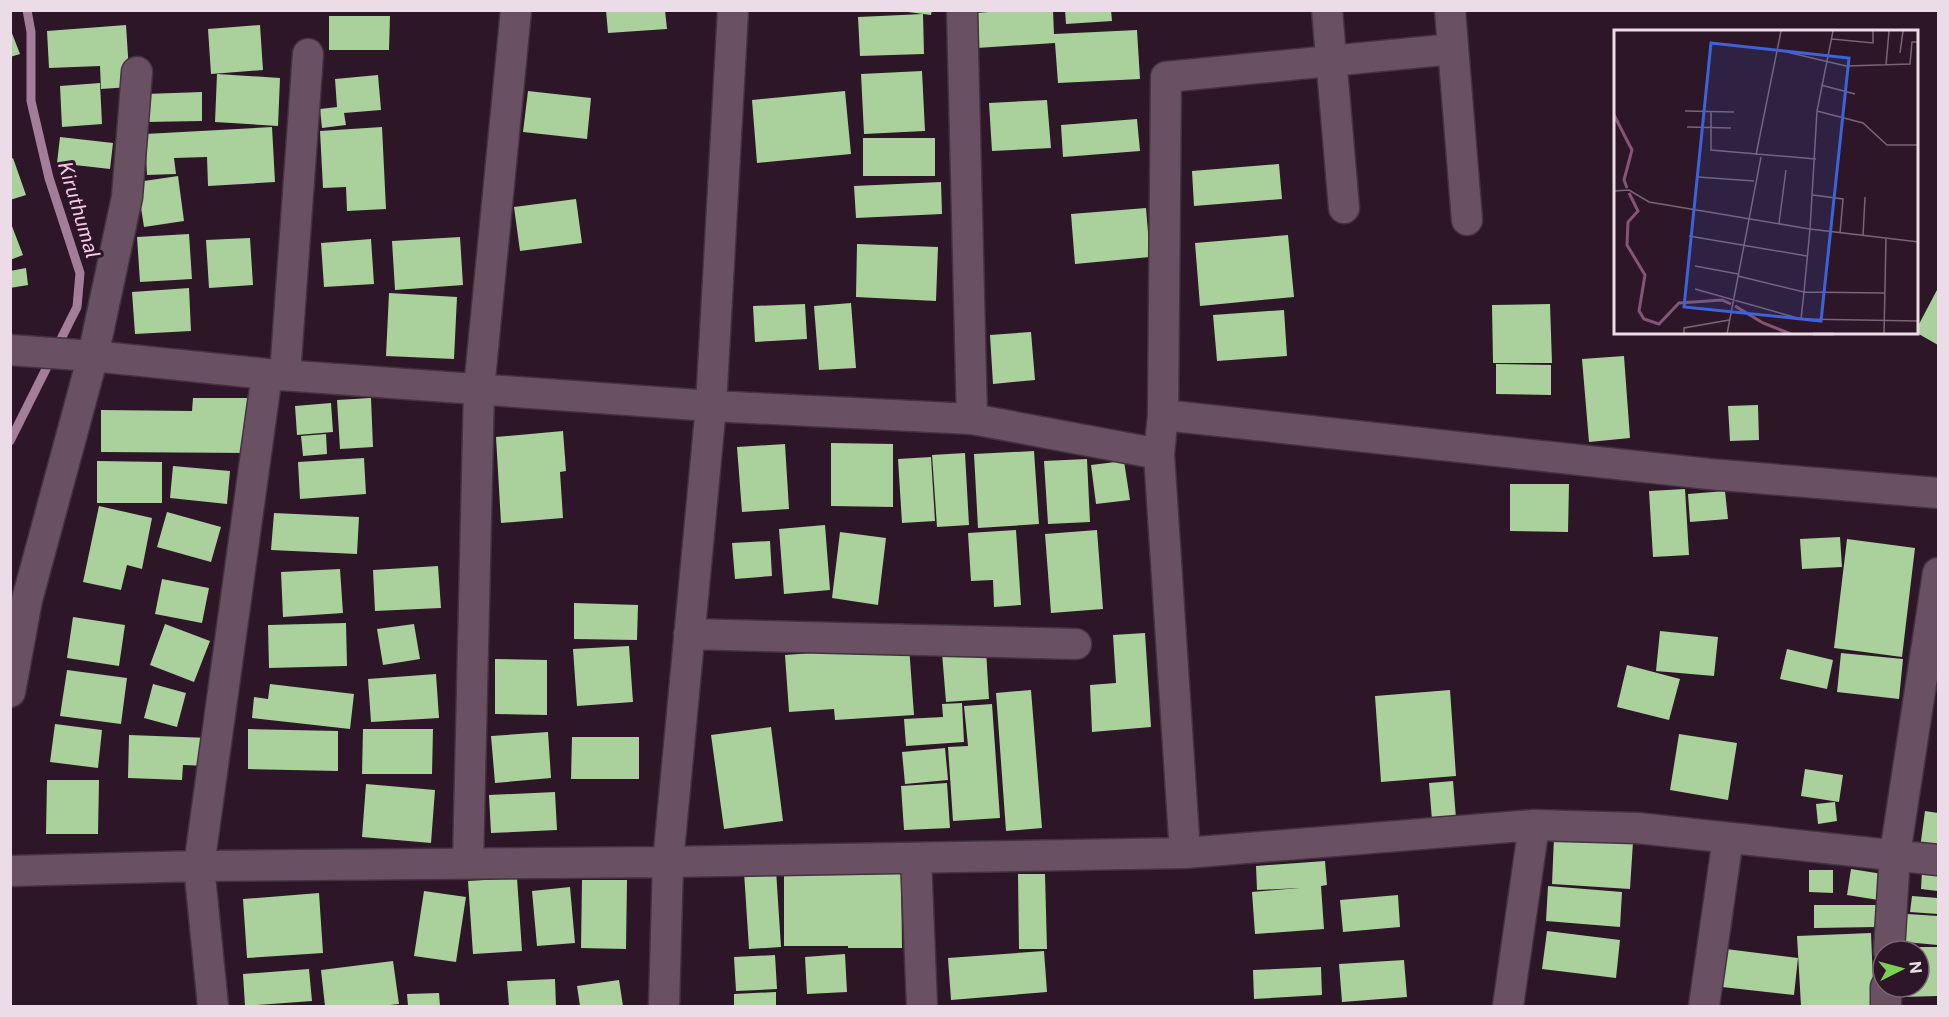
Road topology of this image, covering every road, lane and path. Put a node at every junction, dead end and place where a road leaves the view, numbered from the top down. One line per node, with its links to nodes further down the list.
1 (516, 10): 15 (street)
2 (733, 10): 16 (street)
3 (962, 10): 18 (street)
4 (1327, 10): 8 (street)
5 (1450, 10): 6 (street)
6 (1453, 49): 8 (street); 11 (street)
7 (308, 54): 14 (street)
8 (1331, 61): 10 (street); 17 (street)
9 (137, 72): 13 (street)
10 (1344, 208)
11 (1467, 220)
12 (10, 350): 13 (street)
13 (81, 356): 14 (street); 24 (street)
14 (276, 375): 15 (street); 33 (street)
15 (479, 389): 16 (street); 32 (street)
16 (711, 406): 18 (street); 22 (street)
17 (1163, 415): 19 (street); 20 (street)
18 (972, 419): 19 (street)
19 (1159, 454): 27 (street)
20 (1938, 493)
21 (1938, 573): 28 (street)
22 (689, 634): 23 (street); 31 (street)
23 (1076, 644)
24 (10, 692)
25 (1534, 825): 26 (street); 27 (street); 39 (street)
26 (1728, 838): 28 (street); 40 (street)
27 (1185, 854): 29 (street)
28 (1895, 854): 30 (street); 35 (street)
29 (916, 858): 31 (street); 38 (street)
30 (1938, 860)
31 (668, 862): 32 (street); 37 (street)
32 (468, 863): 33 (street)
33 (199, 866): 34 (street); 36 (street)
34 (10, 871)
35 (1890, 939)
36 (213, 1006)
37 (664, 1006)
38 (922, 1006)
39 (1508, 1006)
40 (1704, 1006)

